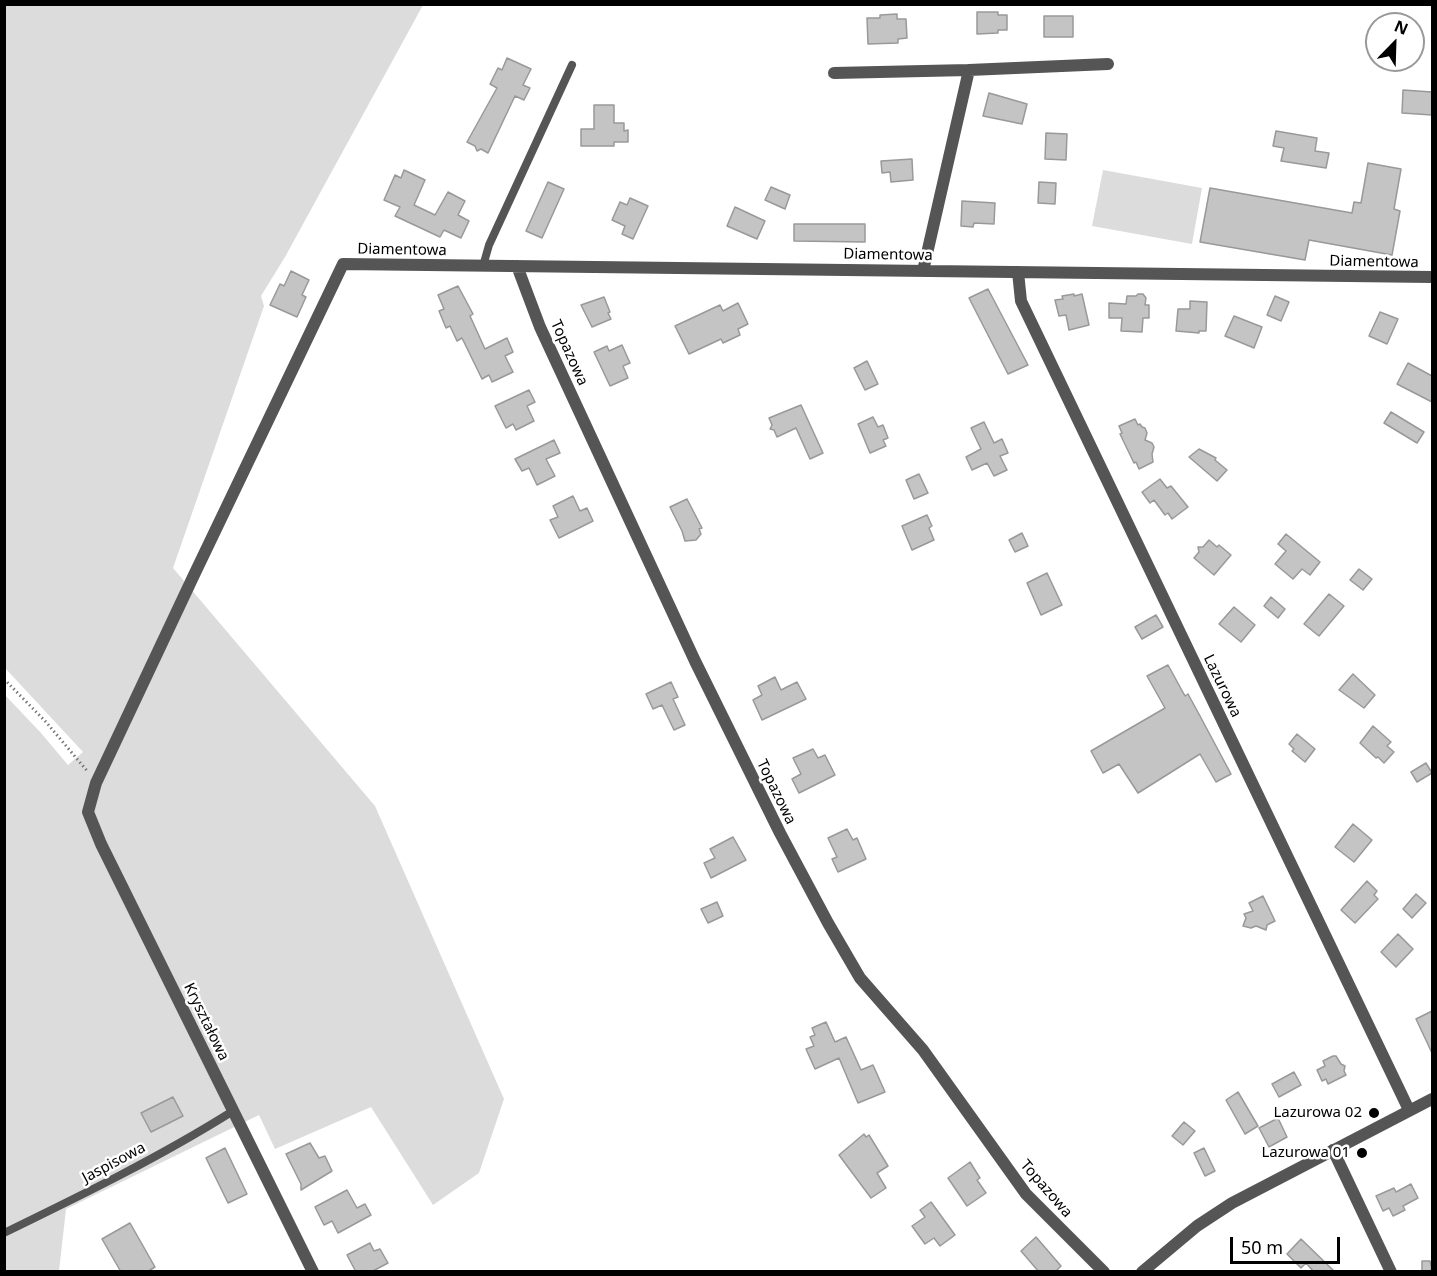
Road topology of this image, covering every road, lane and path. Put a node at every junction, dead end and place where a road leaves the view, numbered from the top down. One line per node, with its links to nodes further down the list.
1 (1108, 64): 3 (street)
2 (572, 65): 7 (lane)
3 (969, 70): 4 (street); 8 (street)
4 (834, 73)
5 (343, 264): 7 (street, Diamentowa); 12 (street, Kryształowa)
6 (517, 266): 7 (street, Diamentowa); 8 (street, Diamentowa); 19 (street, Topazowa)
7 (483, 267)
8 (923, 271): 9 (street, Diamentowa)
9 (1018, 272): 10 (street, Diamentowa); 14 (street, Lazurowa)
10 (1432, 277)
11 (4, 679): 12 (path)
12 (96, 783): 15 (street, Kryształowa)
13 (1432, 1099): 14 (street)
14 (1409, 1110): 16 (street)
15 (233, 1111): 17 (lane, Jaspisowa); 18 (street, Kryształowa)
16 (1333, 1150): 20 (street); 21 (street)
17 (4, 1233)
18 (313, 1272)
19 (1104, 1272)
20 (1142, 1272)
21 (1391, 1272)

